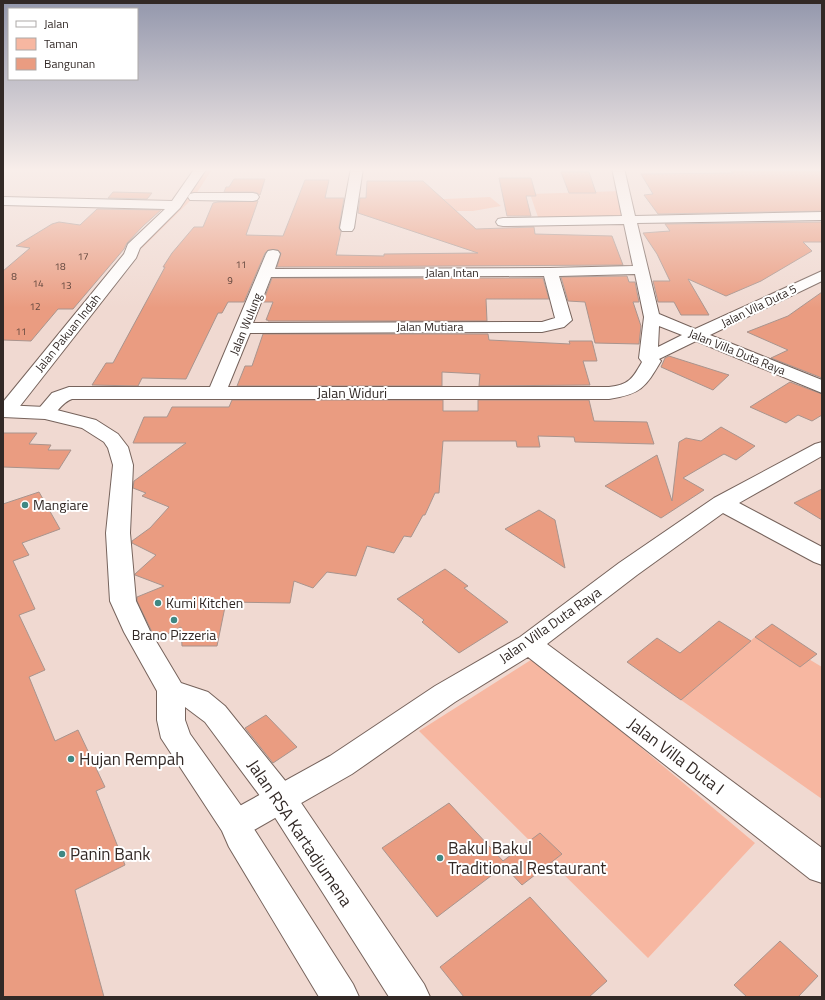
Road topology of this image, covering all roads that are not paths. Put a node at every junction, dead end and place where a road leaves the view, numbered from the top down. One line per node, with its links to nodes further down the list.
1 (166, 215): 10 (street)
2 (176, 215): 10 (street)
3 (349, 215): 8 (street)
4 (627, 215): 6 (street)
5 (822, 216): 6 (street)
6 (628, 219): 7 (street); 15 (street)
7 (504, 222)
8 (347, 228)
9 (273, 254): 13 (street, Jalan Wulung)
10 (131, 255): 21 (street, Jalan Pakuan Indah)
11 (638, 270): 12 (street, Jalan Intan)
12 (550, 272): 13 (street, Jalan Intan); 16 (street, Jalan Mutiara)
13 (266, 273): 16 (street, Jalan Wulung)
14 (822, 275): 17 (street, Jalan Vila Duta 5)
15 (652, 317): 17 (street, Jalan Villa Duta Raya); 18 (street)
16 (244, 328): 20 (street, Jalan Wulung)
17 (696, 336): 18 (street, Jalan Vila Duta 5); 19 (street, Jalan Villa Duta Raya)
18 (653, 358): 20 (street, Jalan Widuri)
19 (822, 387)
20 (217, 393): 22 (street, Jalan Widuri)
21 (4, 411): 22 (street)
22 (45, 413): 27 (street)
23 (822, 448): 24 (street, Jalan Villa Duta Raya)
24 (722, 503): 25 (street); 26 (street, Jalan Villa Duta Raya)
25 (822, 557)
26 (529, 644): 28 (street, Jalan Villa Duta Raya); 30 (street, Jalan Villa Duta I)
27 (171, 691): 28 (street, Jalan RSA Kartadjumena); 29 (street)
28 (280, 798): 29 (street, Jalan Villa Duta Raya); 32 (street, Jalan RSA Kartadjumena)
29 (236, 824): 31 (street)
30 (822, 868)
31 (340, 997)
32 (411, 997)

